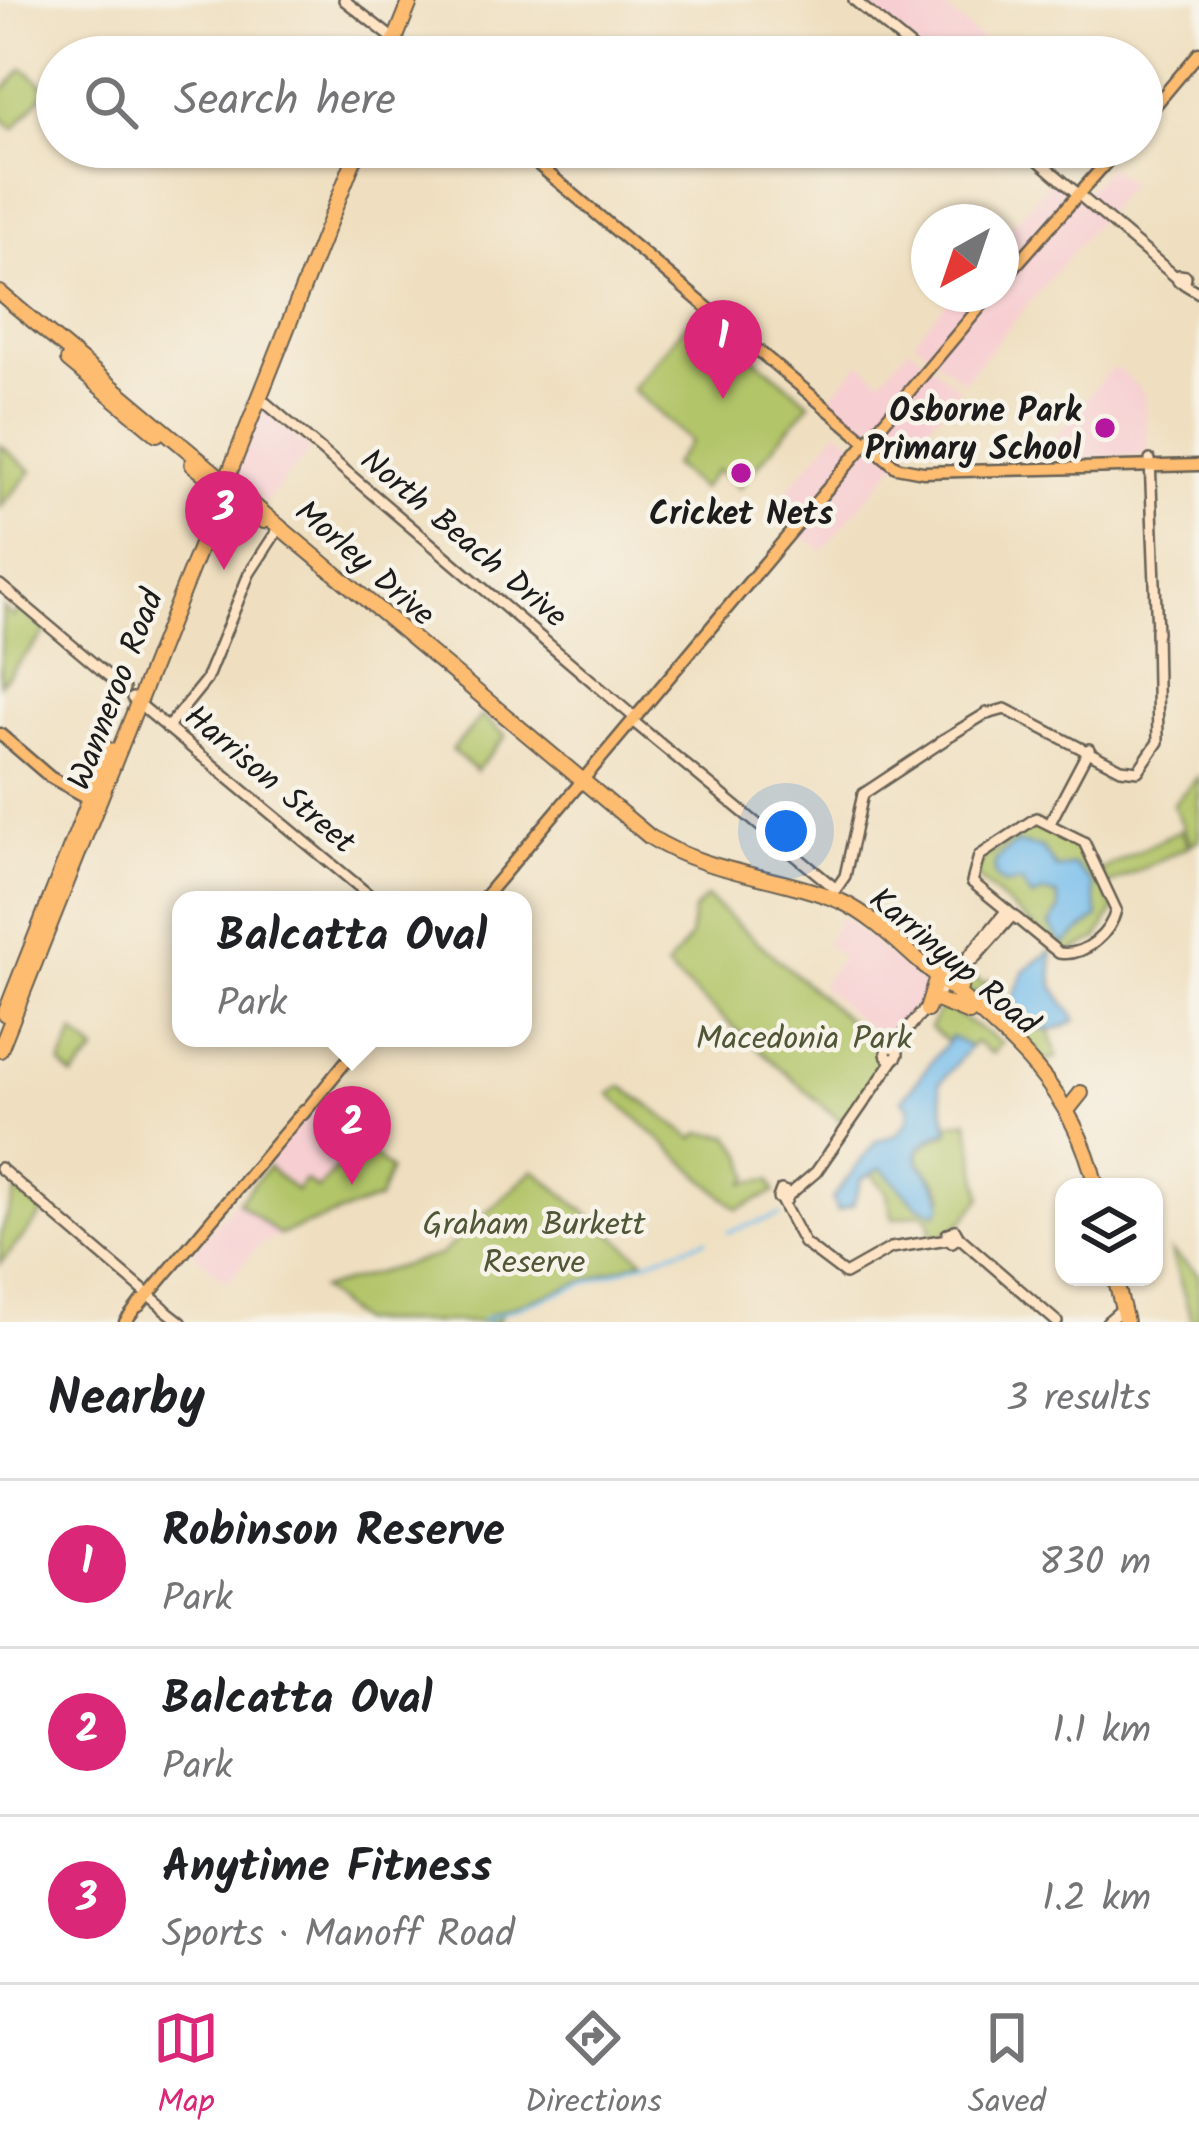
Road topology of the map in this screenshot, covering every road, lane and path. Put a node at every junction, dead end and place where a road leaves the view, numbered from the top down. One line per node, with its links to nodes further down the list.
1 (344, 0): 4 (street)
2 (414, 0): 5 (highway)
3 (852, 0): 6 (street)
4 (385, 36)
5 (403, 36)
6 (895, 36)
7 (1199, 53): 8 (main road)
8 (1163, 96)
9 (348, 168): 21 (highway, Wanneroo Road)
10 (348, 168): 25 (highway, Wanneroo Road)
11 (542, 168): 22 (main road)
12 (1050, 168): 14 (street)
13 (1101, 168): 14 (main road)
14 (1080, 193): 15 (main road); 17 (street)
15 (1019, 265)
16 (0, 292): 20 (highway)
17 (1197, 292)
18 (0, 302): 20 (highway, Morley Drive)
19 (980, 312): 22 (main road)
20 (106, 386): 25 (highway, Morley Drive); 25 (highway, Morley Drive)
21 (258, 401): 25 (highway, Wanneroo Road); 30 (street, North Beach Drive)
22 (867, 447): 23 (main road); 23 (main road); 30 (main road)
23 (1152, 463): 24 (main road); 33 (street)
24 (1199, 463)
25 (222, 482): 26 (highway, Morley Drive); 27 (highway, Morley Drive); 29 (highway, Wanneroo Road)
26 (258, 503): 27 (highway); 34 (highway, Morley Drive)
27 (276, 530): 31 (street); 34 (highway, Morley Drive)
28 (0, 585): 29 (street, Harrison Street)
29 (132, 699): 31 (street, Harrison Street); 35 (highway, Wanneroo Road)
30 (635, 720): 33 (street, North Beach Drive); 34 (main road)
31 (169, 728): 37 (street, Harrison Street)
32 (0, 736): 35 (main road)
33 (1088, 750): 36 (street)
34 (580, 784): 38 (main road); 40 (highway, Karrinyup Road); 40 (highway, Karrinyup Road)
35 (86, 800): 41 (highway, Wanneroo Road); 43 (highway, Wanneroo Road)
36 (1051, 823): 39 (street); 39 (street)
37 (362, 891)
38 (490, 891)
39 (1010, 912): 40 (street)
40 (946, 989): 45 (highway, Karrinyup Road); 47 (highway, Karrinyup Road); 54 (street)
41 (0, 1030)
42 (357, 1047): 50 (main road)
43 (0, 1050)
44 (1081, 1094): 45 (highway)
45 (1069, 1108): 48 (highway, Karrinyup Road)
46 (0, 1168): 50 (street)
47 (1089, 1178)
48 (1090, 1178)
49 (1113, 1286): 51 (highway)
50 (147, 1297): 52 (main road); 53 (street)
51 (1118, 1318)
52 (125, 1322)
53 (181, 1322)
54 (1054, 1322)

